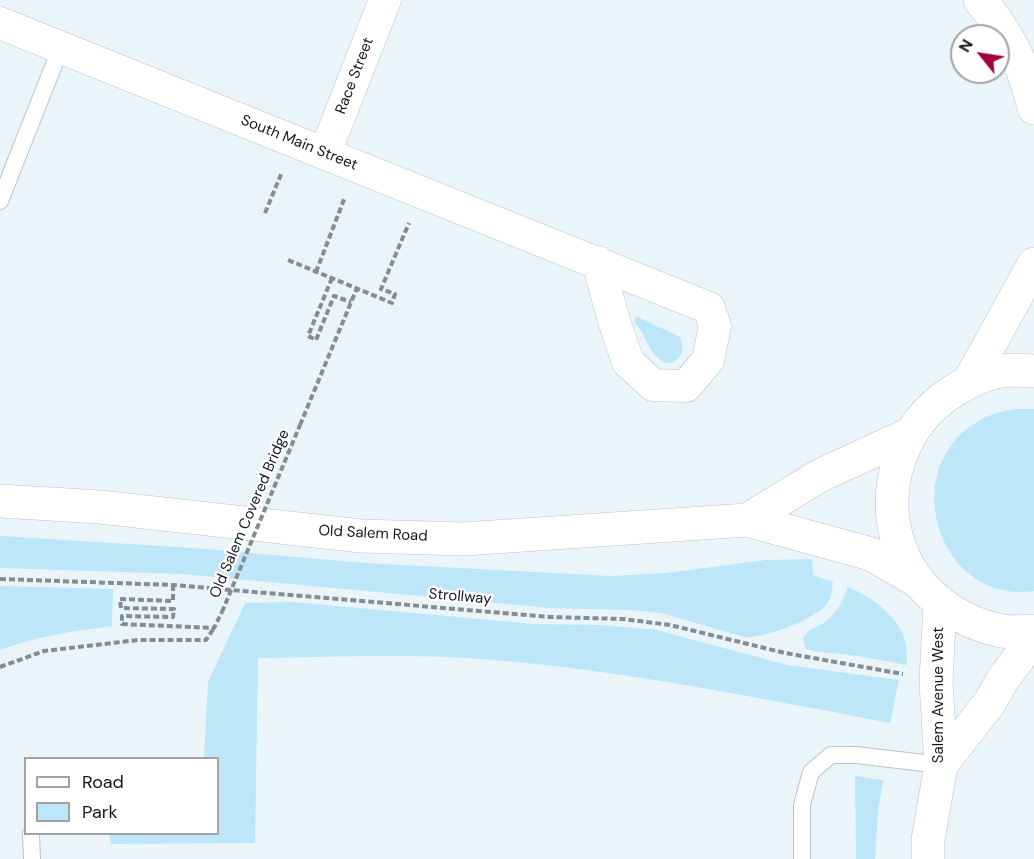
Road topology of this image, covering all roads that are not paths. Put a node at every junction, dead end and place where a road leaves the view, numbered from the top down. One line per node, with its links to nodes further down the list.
1 (385, 0): 6 (street, Race Street)
2 (980, 0): 5 (main road)
3 (0, 23): 4 (street, South Main Street)
4 (61, 47): 6 (street, South Main Street); 7 (lane)
5 (1034, 108)
6 (325, 153): 8 (street, South Main Street)
7 (0, 201)
8 (598, 262)
9 (1034, 264): 11 (main road)
10 (1034, 371): 11 (main road)
11 (970, 380): 12 (main road)
12 (910, 434): 14 (main road, Old Salem Road); 15 (main road)
13 (0, 501): 14 (main road, Old Salem Road)
14 (747, 520): 15 (main road, Old Salem Road)
15 (930, 593): 16 (main road, Old Salem Road); 18 (main road, Salem Avenue West)
16 (1034, 631)
17 (1034, 638): 18 (main road)
18 (941, 765): 21 (lane); 22 (main road, Salem Avenue West)
19 (31, 835): 20 (lane)
20 (32, 859)
21 (802, 859)
22 (928, 859)

